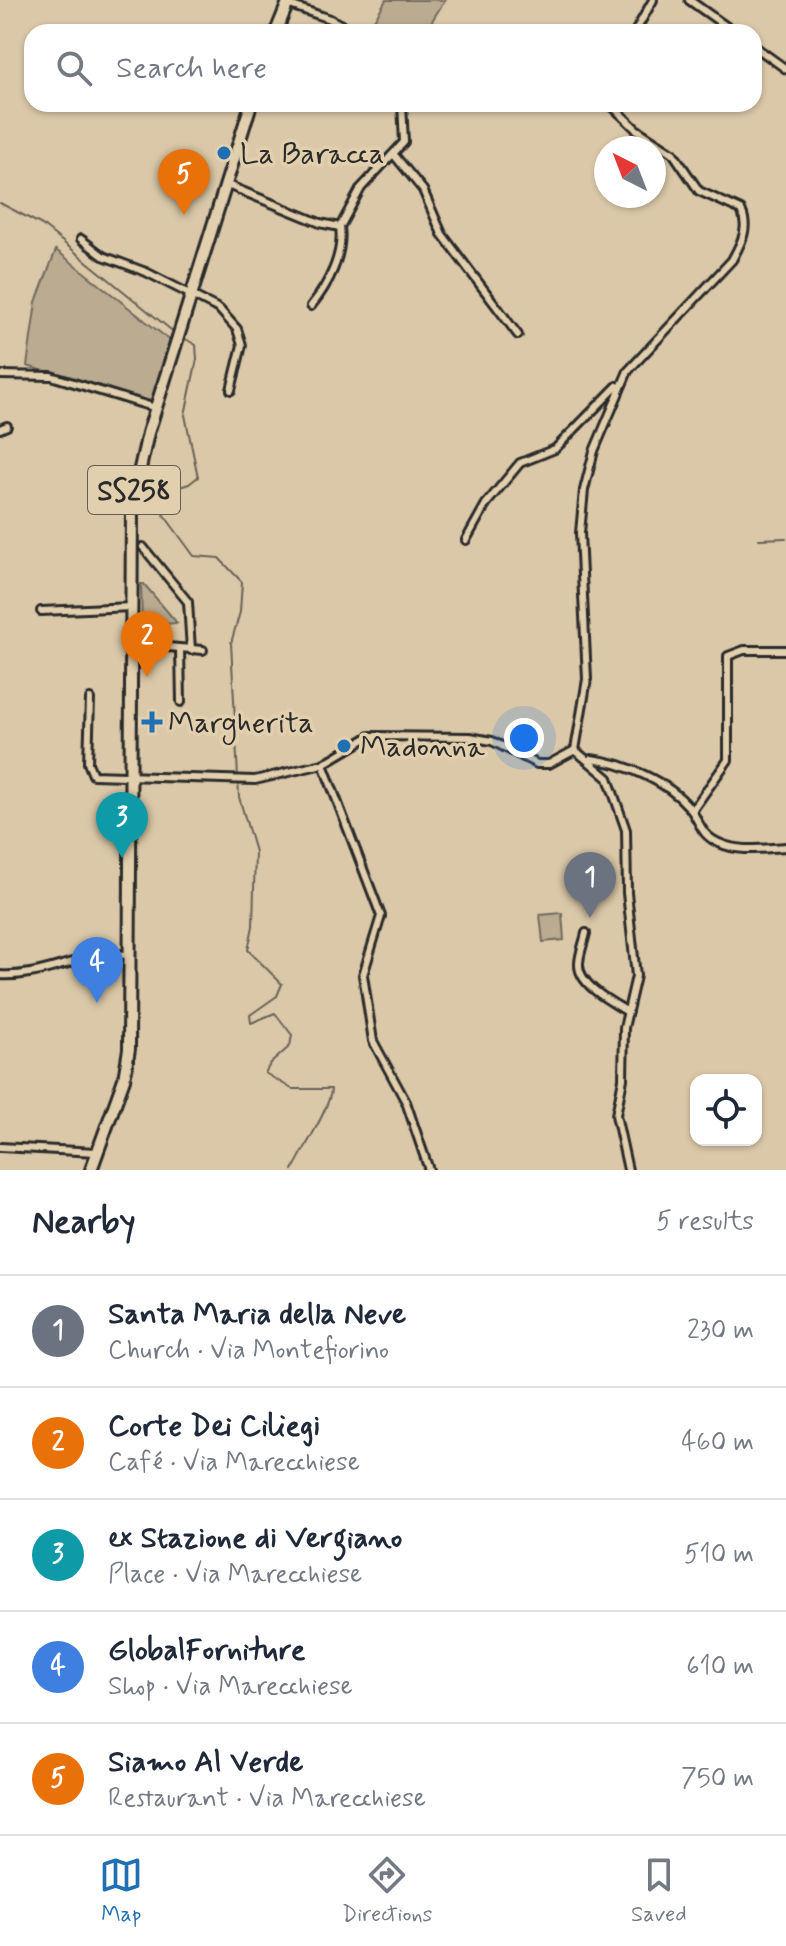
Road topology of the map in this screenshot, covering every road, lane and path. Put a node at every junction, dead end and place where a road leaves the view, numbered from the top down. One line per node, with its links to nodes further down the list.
1 (653, 0): 6 (street)
2 (689, 0): 7 (street)
3 (288, 2): 4 (main road); 5 (street)
4 (279, 24)
5 (340, 24)
6 (640, 24)
7 (723, 24)
8 (762, 52): 9 (street)
9 (786, 69)
10 (248, 112): 14 (main road, SS258)
11 (402, 112): 13 (street)
12 (618, 112): 21 (street)
13 (395, 156): 15 (street); 19 (street)
14 (225, 184): 15 (street); 17 (main road, SS258)
15 (340, 227): 18 (street)
16 (81, 239): 17 (street)
17 (191, 295): 22 (street); 23 (main road, SS258)
18 (311, 306)
19 (518, 335)
20 (0, 375): 23 (street)
21 (622, 380): 24 (street); 35 (street)
22 (231, 390)
23 (156, 408): 26 (main road, SS258)
24 (466, 540)
25 (143, 547): 30 (street)
26 (132, 607): 27 (street); 28 (main road, SS258)
27 (41, 611)
28 (132, 648): 29 (street); 38 (main road, SS258)
29 (180, 649): 30 (street); 34 (street)
30 (191, 650): 31 (street)
31 (203, 650)
32 (786, 650): 39 (street)
33 (90, 699): 38 (street)
34 (181, 702)
35 (575, 750): 36 (street); 37 (street)
36 (587, 758): 39 (street); 44 (street)
37 (323, 764): 38 (street); 48 (street)
38 (131, 775): 42 (main road, SS258)
39 (692, 811): 40 (street)
40 (786, 847)
41 (586, 933): 44 (street)
42 (130, 955): 43 (street); 46 (main road, SS258)
43 (0, 975)
44 (628, 1012): 49 (street)
45 (0, 1147): 46 (street)
46 (97, 1152): 47 (main road, SS258)
47 (91, 1170)
48 (429, 1170)
49 (628, 1170)

